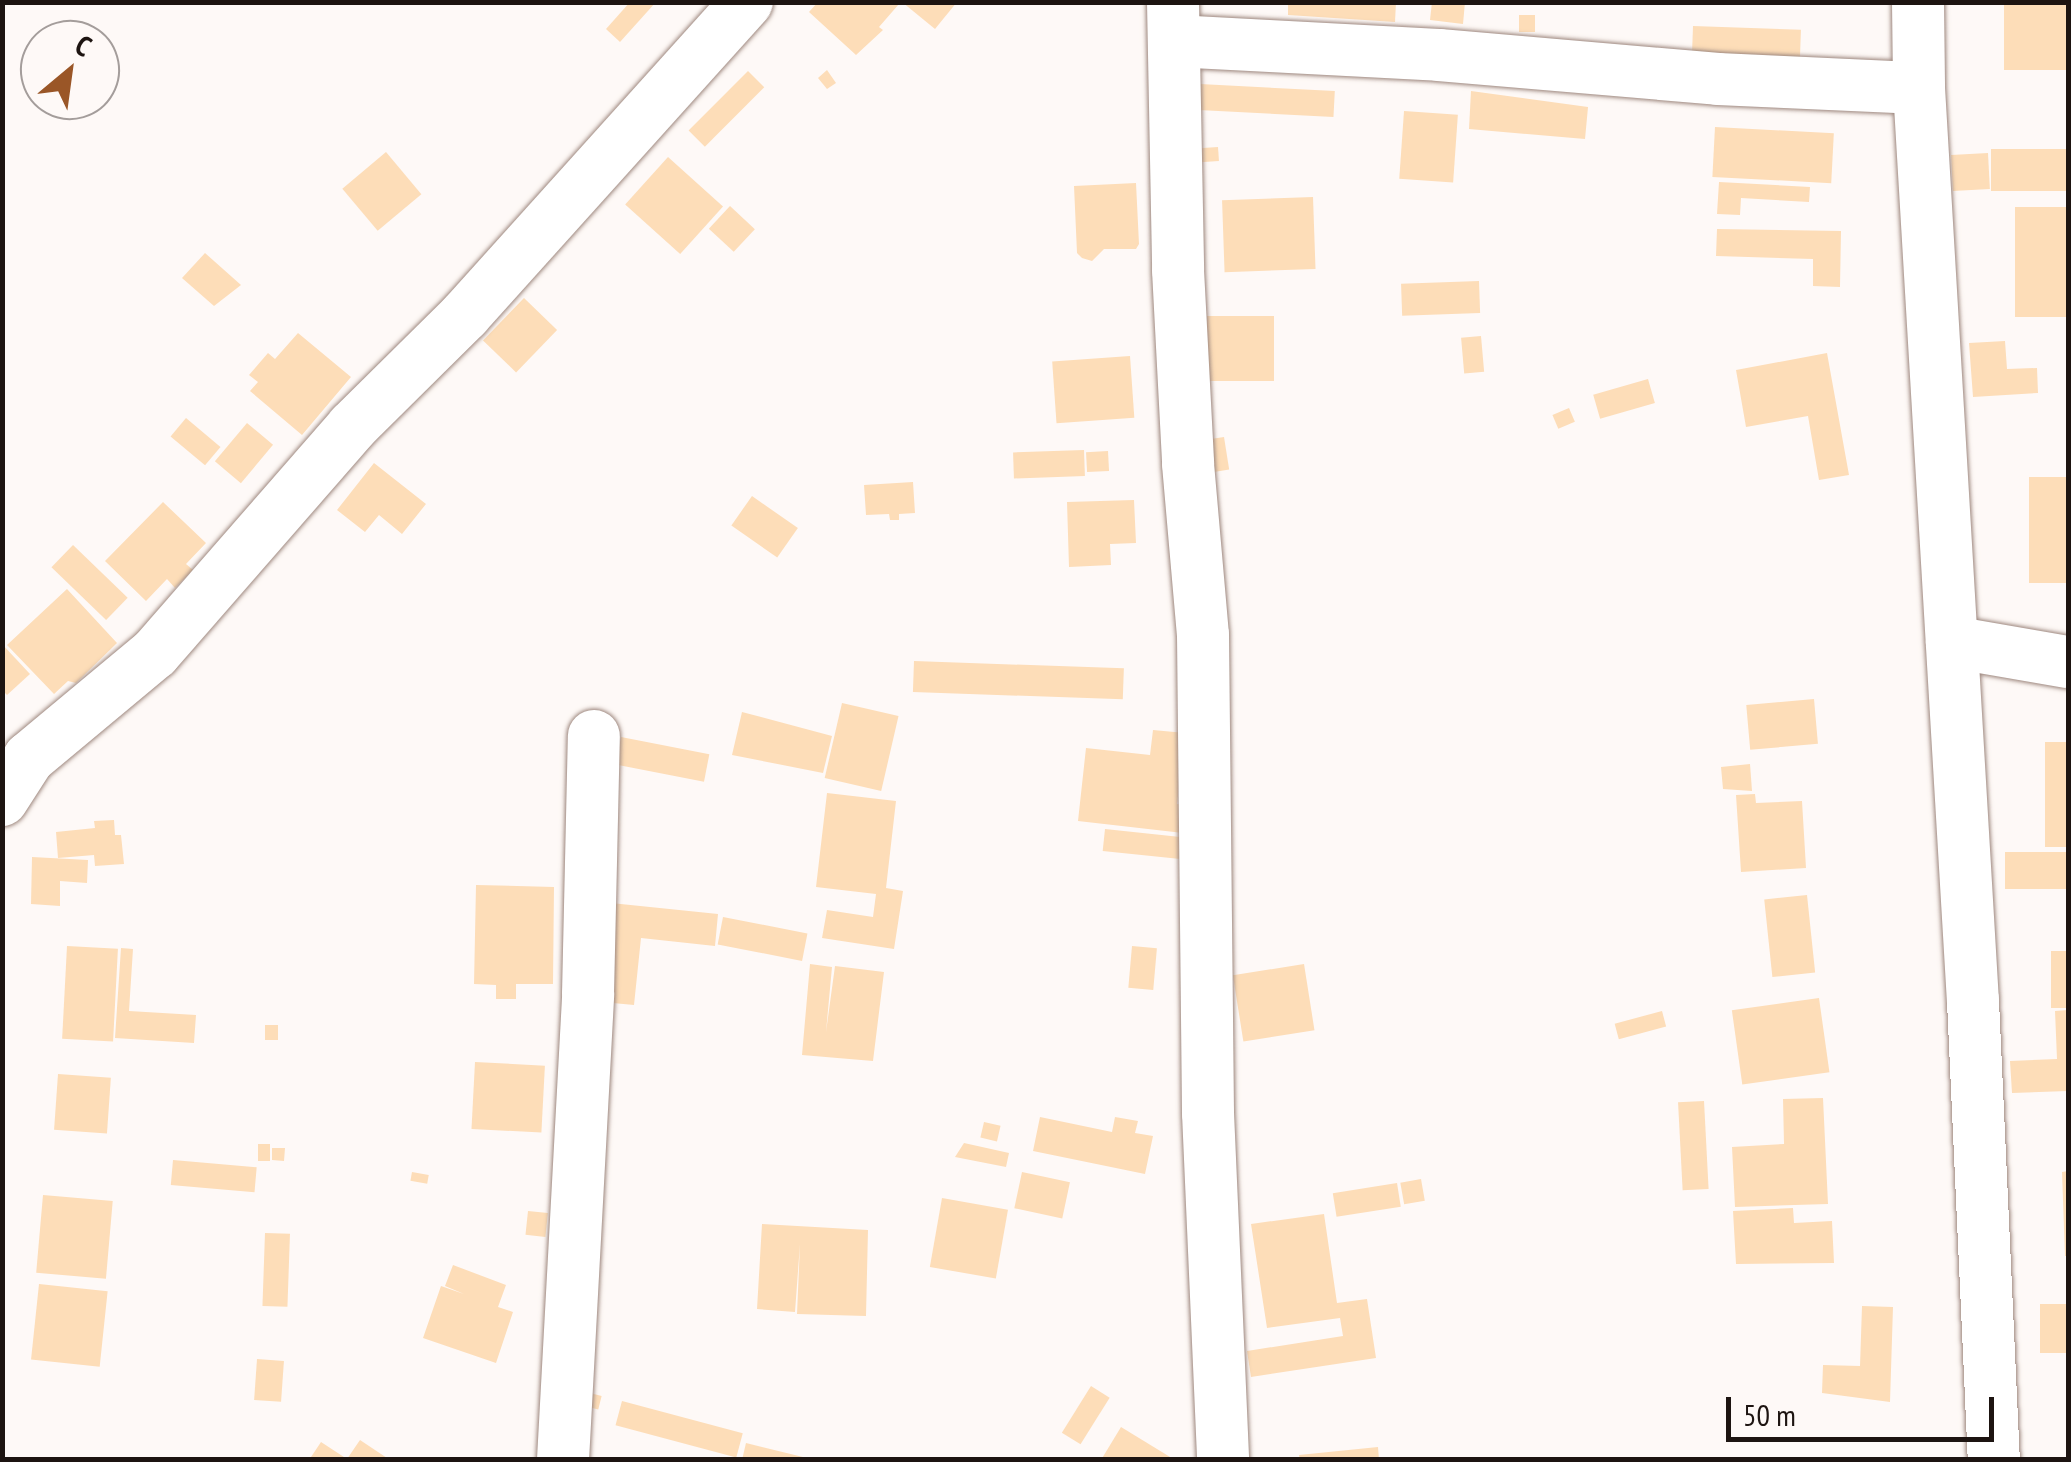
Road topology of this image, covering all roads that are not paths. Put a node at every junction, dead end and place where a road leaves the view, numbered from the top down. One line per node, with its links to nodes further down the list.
1 (747, 2): 8 (street)
2 (1918, 2): 4 (street)
3 (1174, 22): 4 (street); 10 (street)
4 (1919, 88): 5 (street)
5 (1952, 642): 6 (street); 11 (street)
6 (2068, 662)
7 (594, 736): 9 (street)
8 (2, 800)
9 (564, 1460)
10 (1223, 1460)
11 (1994, 1460)

